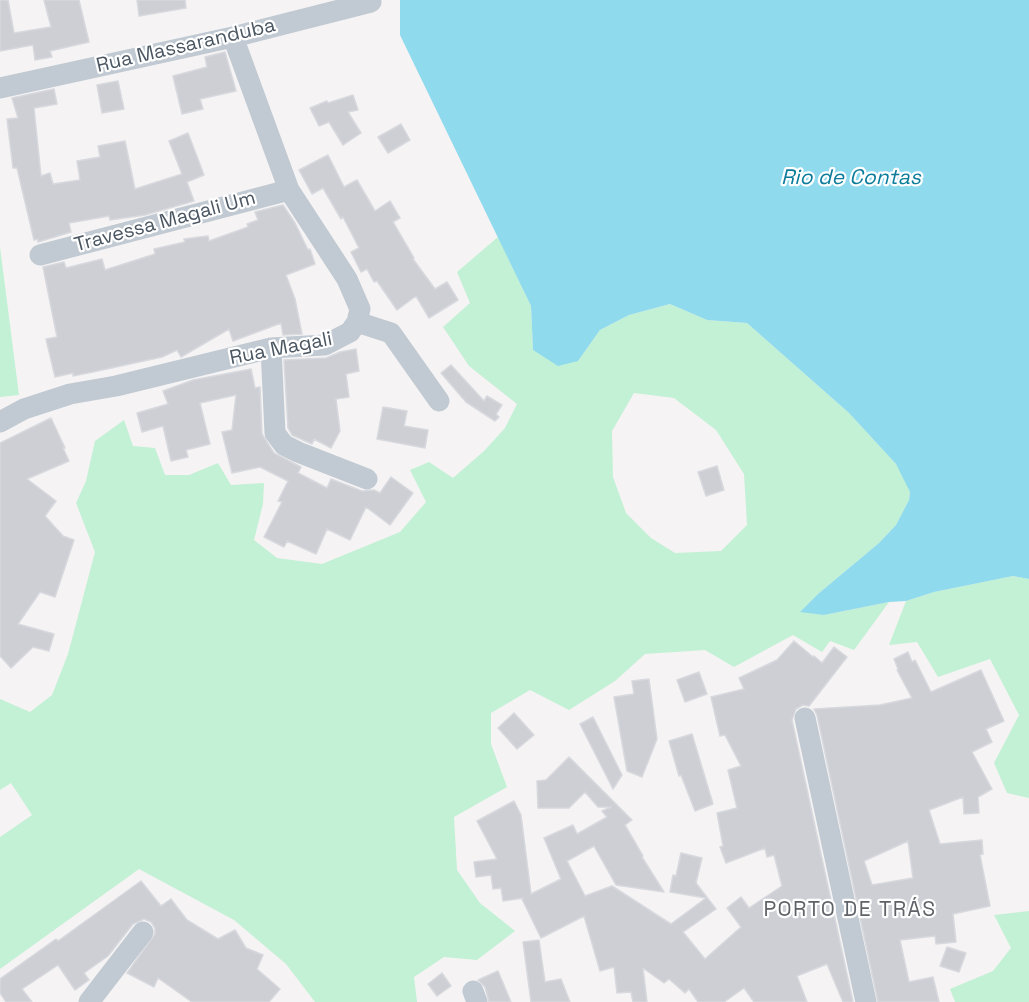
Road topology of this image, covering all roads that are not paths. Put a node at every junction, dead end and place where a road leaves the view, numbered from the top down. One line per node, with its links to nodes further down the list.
1 (371, 2): 2 (street, Rua Massaranduba)
2 (233, 37): 3 (street, Rua Massaranduba); 4 (street, Rua Magali)
3 (0, 87)
4 (289, 190): 5 (street, Travessa Magali Um); 6 (street, Rua Magali)
5 (40, 255)
6 (357, 322): 7 (street, Rua Magali); 8 (street)
7 (271, 348): 9 (street, Rua Magali); 10 (street)
8 (439, 401)
9 (0, 422)
10 (368, 479)
11 (805, 718): 14 (street)
12 (143, 932): 13 (street)
13 (89, 1002)
14 (866, 1002)

